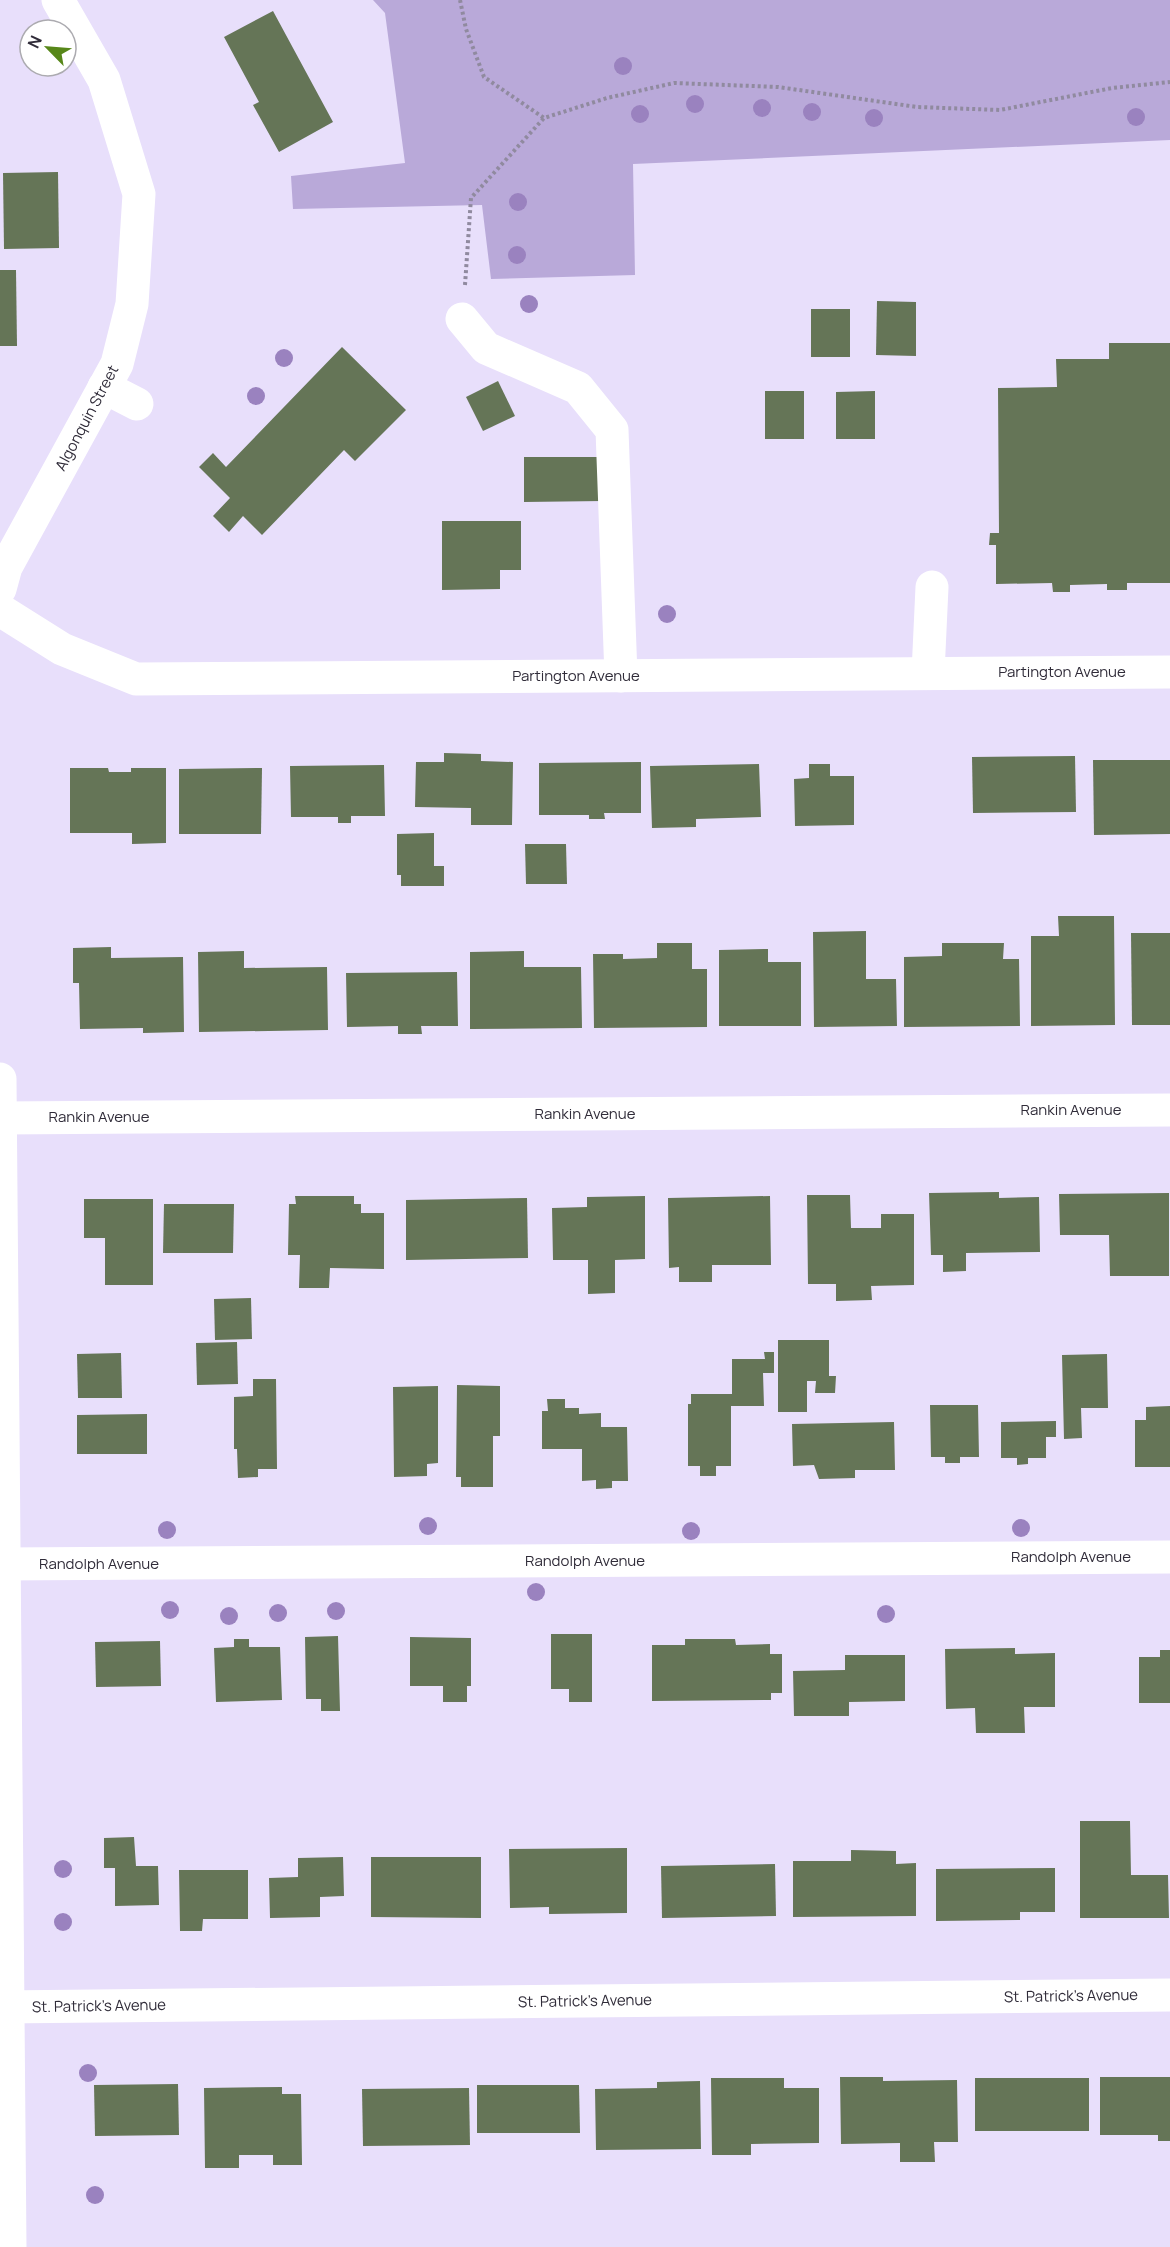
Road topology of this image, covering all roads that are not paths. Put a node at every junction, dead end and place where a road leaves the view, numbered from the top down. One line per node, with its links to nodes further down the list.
1 (58, 0): 3 (street, Algonquin Street)
2 (462, 319): 10 (street)
3 (104, 387): 4 (street); 6 (street, Algonquin Street)
4 (137, 404)
5 (932, 587): 9 (street)
6 (0, 589)
7 (0, 610): 10 (street, Partington Avenue)
8 (1170, 672): 9 (street, Partington Avenue)
9 (928, 673): 10 (street, Partington Avenue)
10 (621, 676)
11 (0, 1079): 13 (street)
12 (1170, 1110): 13 (street, Rankin Avenue)
13 (0, 1118): 15 (street)
14 (1170, 1557): 15 (street, Randolph Avenue)
15 (2, 1564): 17 (street)
16 (1170, 1995): 17 (street, St. Patrick's Avenue)
17 (4, 2007): 18 (street)
18 (10, 2247)

